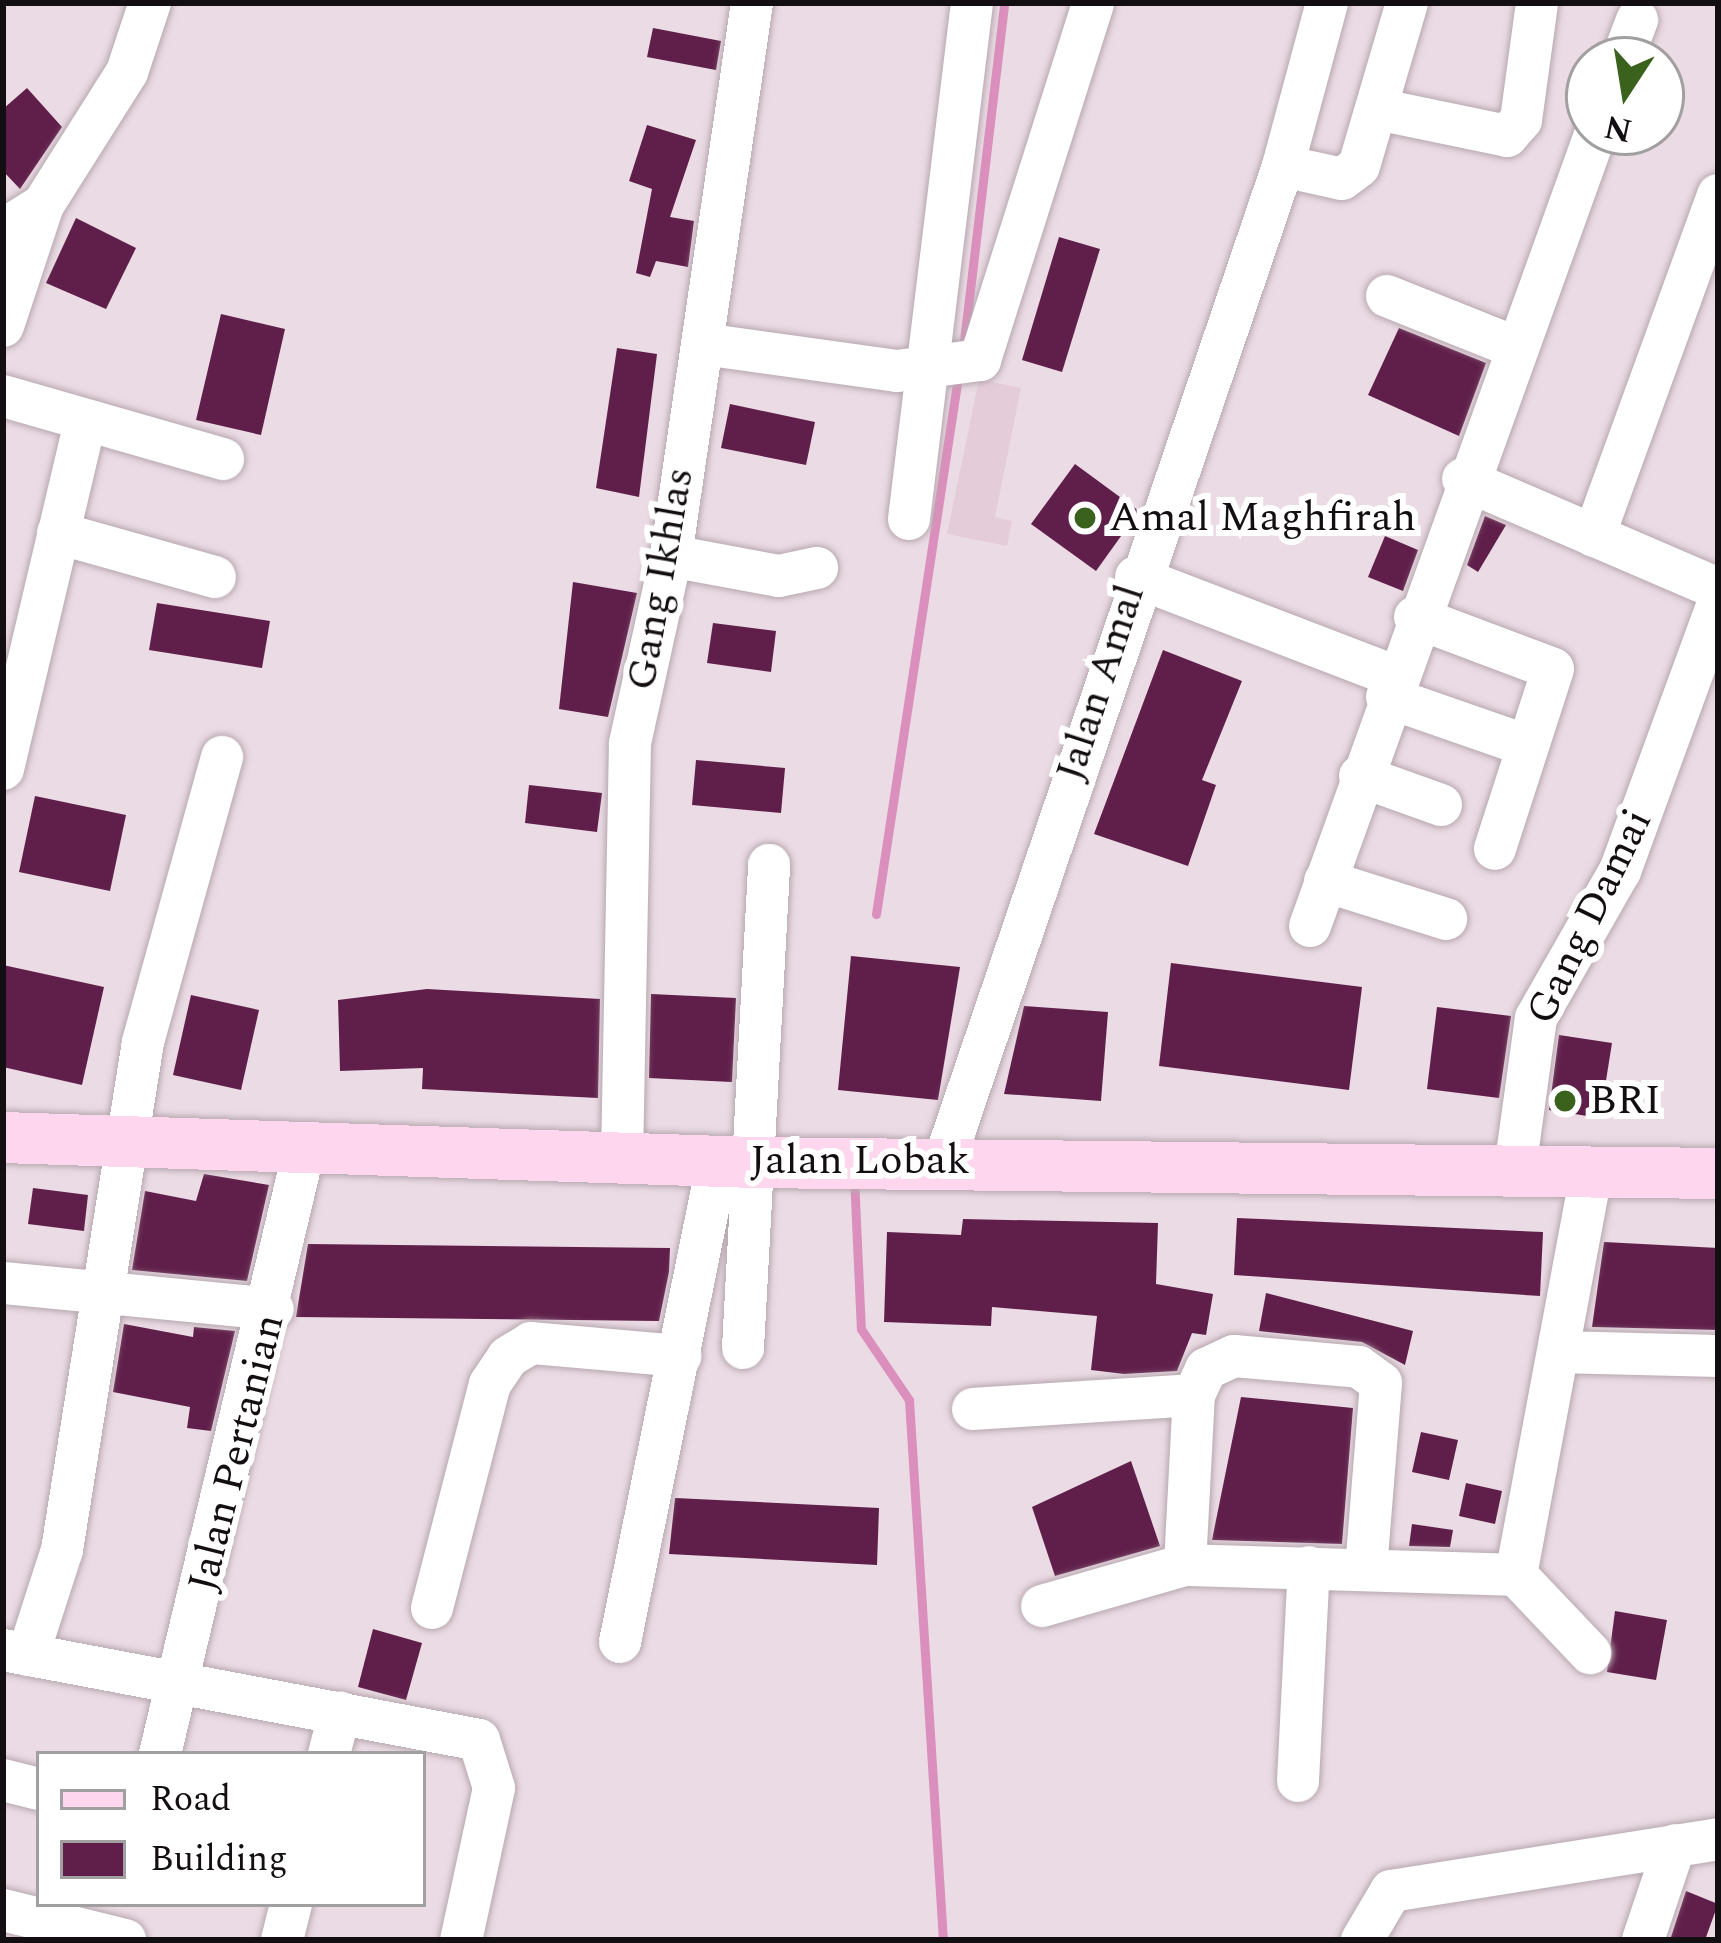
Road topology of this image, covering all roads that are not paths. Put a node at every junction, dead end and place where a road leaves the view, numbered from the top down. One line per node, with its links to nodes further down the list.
1 (752, 3): 18 (street, Gang Ikhlas)
2 (972, 3): 20 (street)
3 (1093, 3): 20 (street)
4 (1327, 3): 12 (street, Jalan Amal)
5 (1407, 3): 10 (street)
6 (1537, 3): 10 (street)
7 (145, 5): 14 (street)
8 (1637, 20): 9 (street)
9 (1631, 36)
10 (1377, 110): 12 (street)
11 (1587, 156): 19 (street)
12 (1283, 166): 30 (street, Jalan Amal)
13 (1718, 195): 27 (street)
14 (43, 206): 15 (street); 17 (street)
15 (3, 230)
16 (1388, 296): 19 (street)
17 (3, 326)
18 (703, 344): 20 (street); 28 (street, Gang Ikhlas)
19 (1516, 348): 24 (street)
20 (942, 369): 25 (street)
21 (3, 396): 22 (street)
22 (85, 422): 23 (street); 26 (street)
23 (224, 459)
24 (1463, 479): 27 (street); 34 (street)
25 (909, 519)
26 (58, 533): 31 (street); 39 (street)
27 (1594, 536): 32 (street)
28 (671, 556): 29 (street); 50 (street, Gang Ikhlas)
29 (817, 568)
30 (1136, 577): 36 (street); 51 (street, Jalan Amal)
31 (215, 578)
32 (1718, 589)
33 (1718, 603): 35 (street, Gang Damai)
34 (1415, 617): 36 (street); 37 (street)
35 (1710, 656): 53 (street, Gang Damai)
36 (1390, 687): 37 (street); 40 (street)
37 (1528, 746): 42 (street)
38 (222, 757): 48 (street)
39 (3, 769)
40 (1360, 776): 41 (street); 44 (street)
41 (1441, 806)
42 (1495, 849)
43 (769, 865): 52 (street)
44 (1325, 881): 45 (street); 46 (street)
45 (1446, 919)
46 (1310, 926)
47 (3, 1137): 48 (main road, Jalan Lobak)
48 (121, 1148): 49 (main road, Jalan Lobak); 57 (street)
49 (304, 1150): 50 (main road, Jalan Lobak); 58 (street, Jalan Pertanian)
50 (622, 1159): 52 (main road, Jalan Lobak)
51 (945, 1160): 52 (main road, Jalan Lobak); 53 (main road, Jalan Lobak)
52 (736, 1161): 59 (street); 61 (street)
53 (1515, 1169): 54 (main road, Jalan Lobak)
54 (1591, 1173): 55 (main road, Jalan Lobak); 60 (street)
55 (1718, 1173)
56 (3, 1283): 57 (street)
57 (106, 1292): 58 (street); 72 (street)
58 (273, 1309): 74 (street, Jalan Pertanian)
59 (743, 1348)
60 (1558, 1352): 62 (street); 68 (street)
61 (680, 1356): 70 (street); 71 (street)
62 (1718, 1356)
63 (1195, 1395): 64 (street); 65 (street); 67 (street)
64 (973, 1409)
65 (1185, 1564): 66 (street); 69 (street)
66 (1309, 1567): 67 (street); 79 (street)
67 (1366, 1569): 68 (street)
68 (1516, 1575): 73 (street)
69 (1042, 1606)
70 (432, 1608)
71 (620, 1642)
72 (15, 1652): 74 (street)
73 (1590, 1652)
74 (182, 1676): 75 (street); 76 (street, Jalan Pertanian)
75 (340, 1712): 77 (street); 87 (street)
76 (161, 1751)
77 (330, 1751)
78 (3, 1780): 80 (street)
79 (1298, 1781)
80 (36, 1788)
81 (1718, 1839): 82 (street)
82 (1675, 1845): 88 (street); 89 (street)
83 (290, 1907): 86 (street)
84 (3, 1910): 85 (street)
85 (119, 1930)
86 (282, 1940)
87 (461, 1940)
88 (1362, 1940)
89 (1643, 1940)

